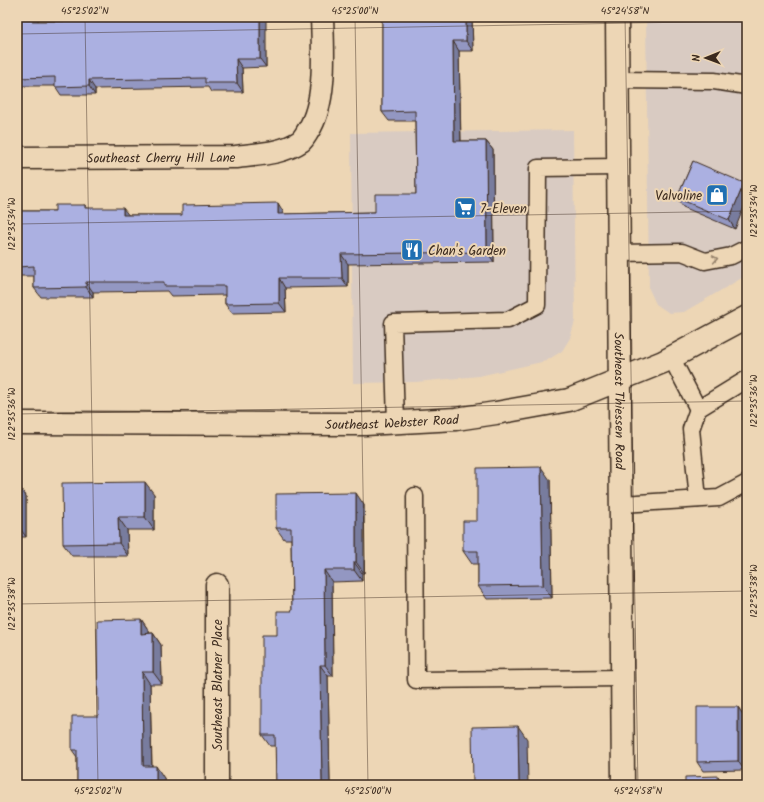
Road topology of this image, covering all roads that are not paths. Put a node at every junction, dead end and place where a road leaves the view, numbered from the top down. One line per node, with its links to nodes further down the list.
1 (322, 17): 5 (street, Southeast Cherry Hill Lane)
2 (617, 17): 3 (street, Southeast Thiessen Road)
3 (618, 80): 4 (lane); 6 (street, Southeast Thiessen Road)
4 (747, 86)
5 (17, 158)
6 (618, 167): 8 (street, Southeast Thiessen Road); 15 (lane)
7 (747, 248): 8 (lane, one-way to 7)
8 (618, 253): 11 (street, Southeast Thiessen Road)
9 (747, 317): 10 (street, Southeast Webster Road)
10 (671, 357): 11 (street, Southeast Webster Road); 13 (lane)
11 (620, 379): 15 (street, Southeast Webster Road); 19 (street, Southeast Thiessen Road)
12 (747, 379): 13 (lane)
13 (698, 409): 18 (lane)
14 (17, 422): 15 (street, Southeast Webster Road)
15 (396, 423)
16 (747, 483): 18 (lane)
17 (414, 496): 21 (lane)
18 (698, 499): 19 (lane)
19 (622, 504): 21 (street, Southeast Thiessen Road)
20 (218, 585): 22 (street, Southeast Blatner Place)
21 (623, 678): 23 (street, Southeast Thiessen Road)
22 (217, 785)
23 (623, 785)

